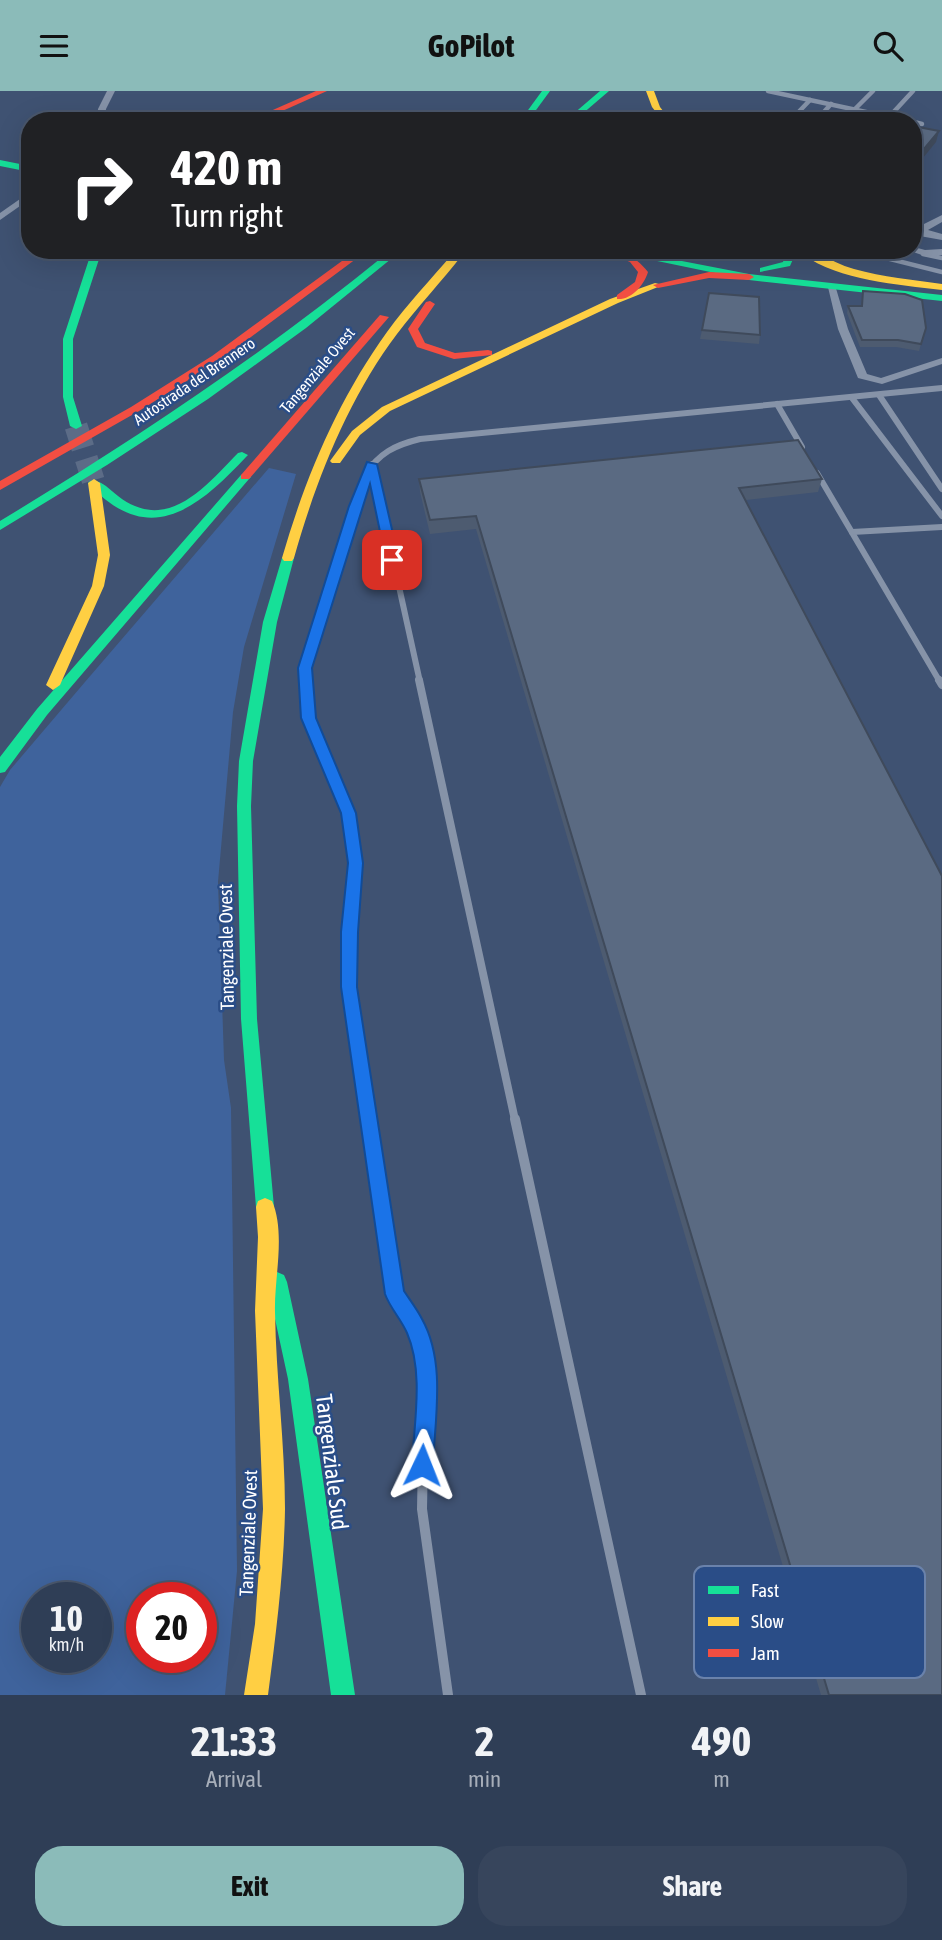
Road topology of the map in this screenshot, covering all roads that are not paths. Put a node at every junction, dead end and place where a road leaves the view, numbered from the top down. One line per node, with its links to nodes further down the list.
1 (111, 91): 16 (street)
2 (323, 91): 17 (main road)
3 (546, 91): 18 (main road)
4 (598, 91): 19 (main road)
5 (605, 91): 20 (main road)
6 (623, 91): 21 (main road)
7 (650, 91): 22 (main road)
8 (768, 91): 12 (lane)
9 (794, 91): 12 (lane)
10 (873, 91): 15 (lane)
11 (913, 91): 26 (lane)
12 (790, 96): 13 (lane)
13 (810, 100): 14 (lane); 23 (lane)
14 (831, 104): 15 (lane); 24 (lane)
15 (855, 109): 25 (lane)
16 (102, 112)
17 (273, 112)
18 (531, 112)
19 (582, 112)
20 (584, 112)
21 (588, 112)
22 (660, 112)
23 (799, 112)
24 (824, 112)
25 (868, 112)
26 (894, 112)
27 (0, 163): 28 (main road)
28 (21, 166)
29 (21, 203): 31 (street)
30 (21, 207): 31 (street)
31 (13, 210): 32 (street)
32 (0, 217)
33 (942, 218): 34 (street)
34 (922, 229)
35 (922, 233): 36 (street)
36 (942, 237)
37 (922, 251): 38 (street)
38 (942, 252)
39 (922, 253): 40 (lane)
40 (942, 258)
41 (96, 259): 68 (main road)
42 (351, 259): 72 (main road)
43 (361, 259): 74 (main road, Autostrada del Brennero)
44 (386, 259): 77 (main road, Autostrada del Brennero)
45 (434, 259): 59 (main road, Tangenziale Ovest)
46 (454, 259): 76 (main road, Tangenziale Ovest)
47 (459, 259): 62 (main road)
48 (630, 259): 61 (main road)
49 (664, 259): 56 (main road)
50 (692, 259): 56 (main road)
51 (790, 259): 56 (main road)
52 (817, 259): 58 (main road)
53 (894, 259): 55 (lane)
54 (900, 259): 55 (lane)
55 (942, 270)
56 (756, 274): 57 (main road); 58 (main road); 61 (main road)
57 (830, 285): 60 (main road); 63 (street)
58 (942, 289)
59 (403, 292): 81 (main road, Tangenziale Ovest); 81 (main road)
60 (942, 298)
61 (614, 301): 62 (main road)
62 (522, 343): 76 (main road)
63 (942, 361)
64 (942, 388): 65 (lane)
65 (879, 395): 66 (lane); 73 (lane)
66 (852, 397): 67 (lane); 75 (lane)
67 (777, 404): 69 (lane); 70 (lane)
68 (76, 426)
69 (808, 457)
70 (372, 464): 86 (lane); 87 (lane)
71 (815, 468): 79 (lane)
72 (0, 486)
73 (942, 489)
74 (17, 495)
75 (942, 516)
76 (297, 523): 83 (main road, Tangenziale Ovest)
77 (0, 526)
78 (942, 527): 79 (lane)
79 (852, 533): 80 (lane)
80 (942, 685)
81 (42, 712): 82 (main road, Tangenziale Ovest)
82 (0, 768)
83 (268, 1237): 84 (main road, Tangenziale Ovest); 85 (main road, Tangenziale Sud)
84 (256, 1695)
85 (342, 1695)
86 (448, 1695)
87 (641, 1695)

